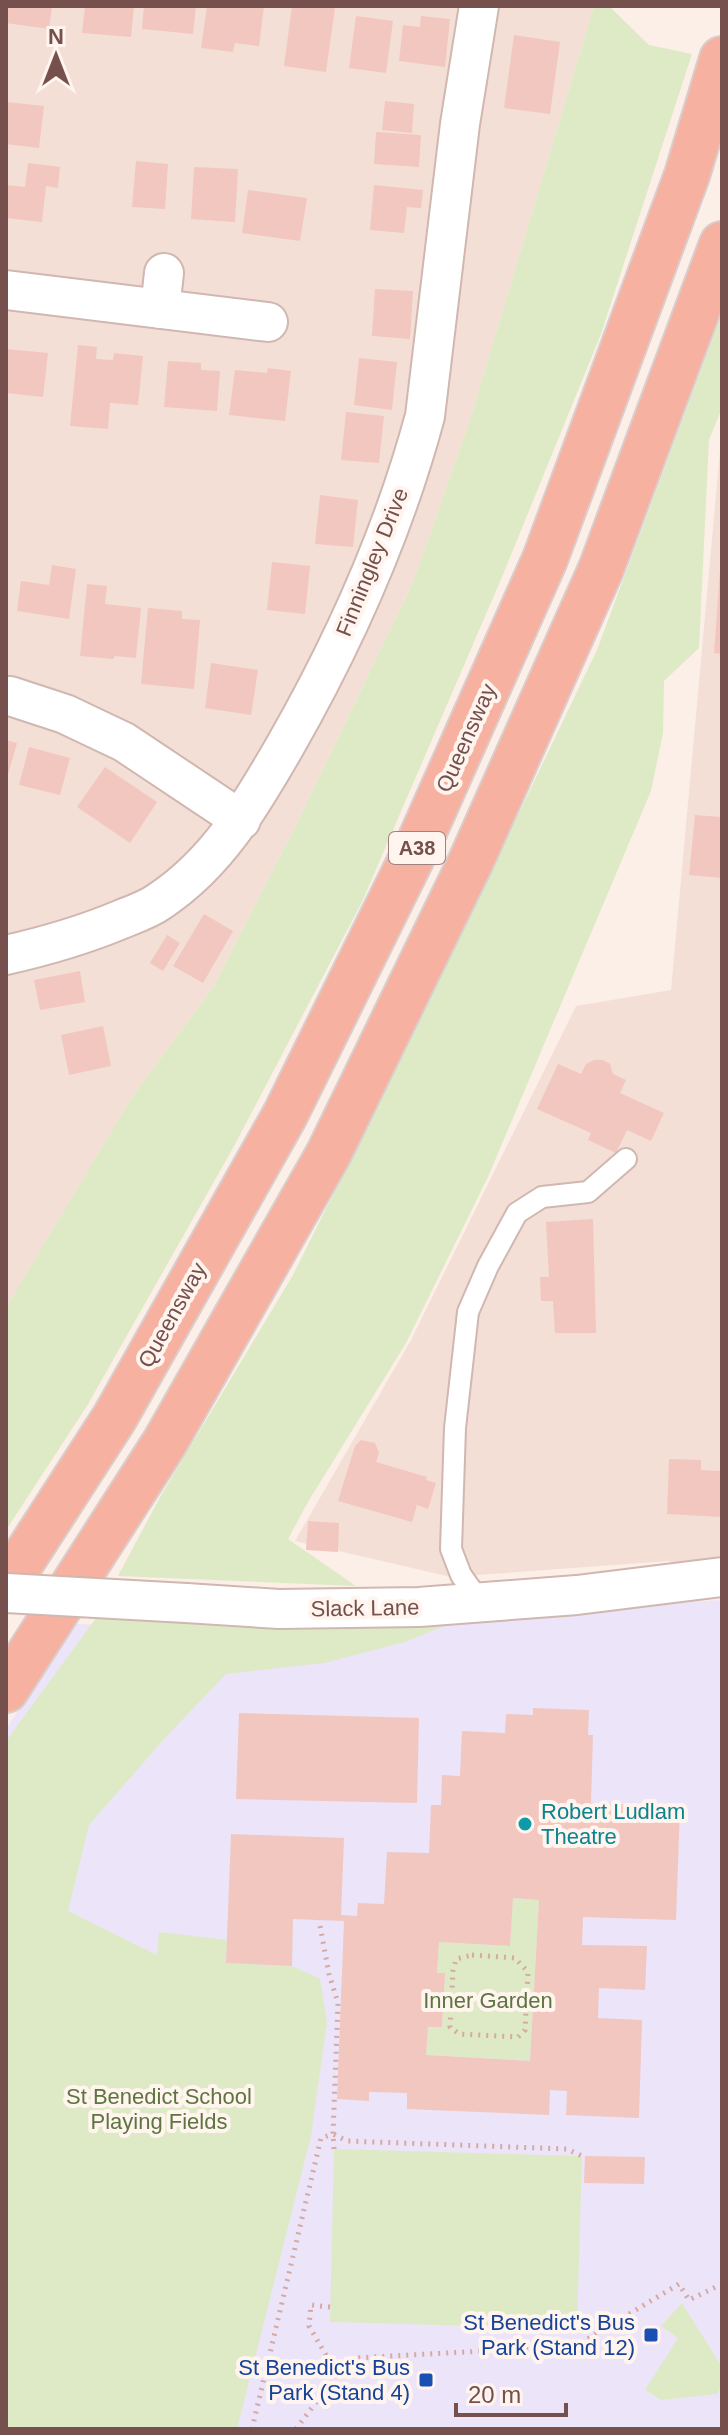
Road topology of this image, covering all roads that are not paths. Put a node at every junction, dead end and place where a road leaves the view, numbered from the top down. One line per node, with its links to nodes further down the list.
1 (479, 6): 7 (street, Finningley Drive)
2 (722, 59): 11 (highway, Queensway / A38)
3 (722, 244): 14 (highway, A38)
4 (6, 290): 5 (street)
5 (268, 322)
6 (10, 696): 7 (street)
7 (241, 820): 8 (street, Finningley Drive)
8 (6, 955)
9 (626, 1159): 13 (lane)
10 (722, 1577): 13 (street, Slack Lane)
11 (6, 1586)
12 (6, 1593): 13 (street, Slack Lane, bridge)
13 (480, 1602)
14 (6, 1690)

